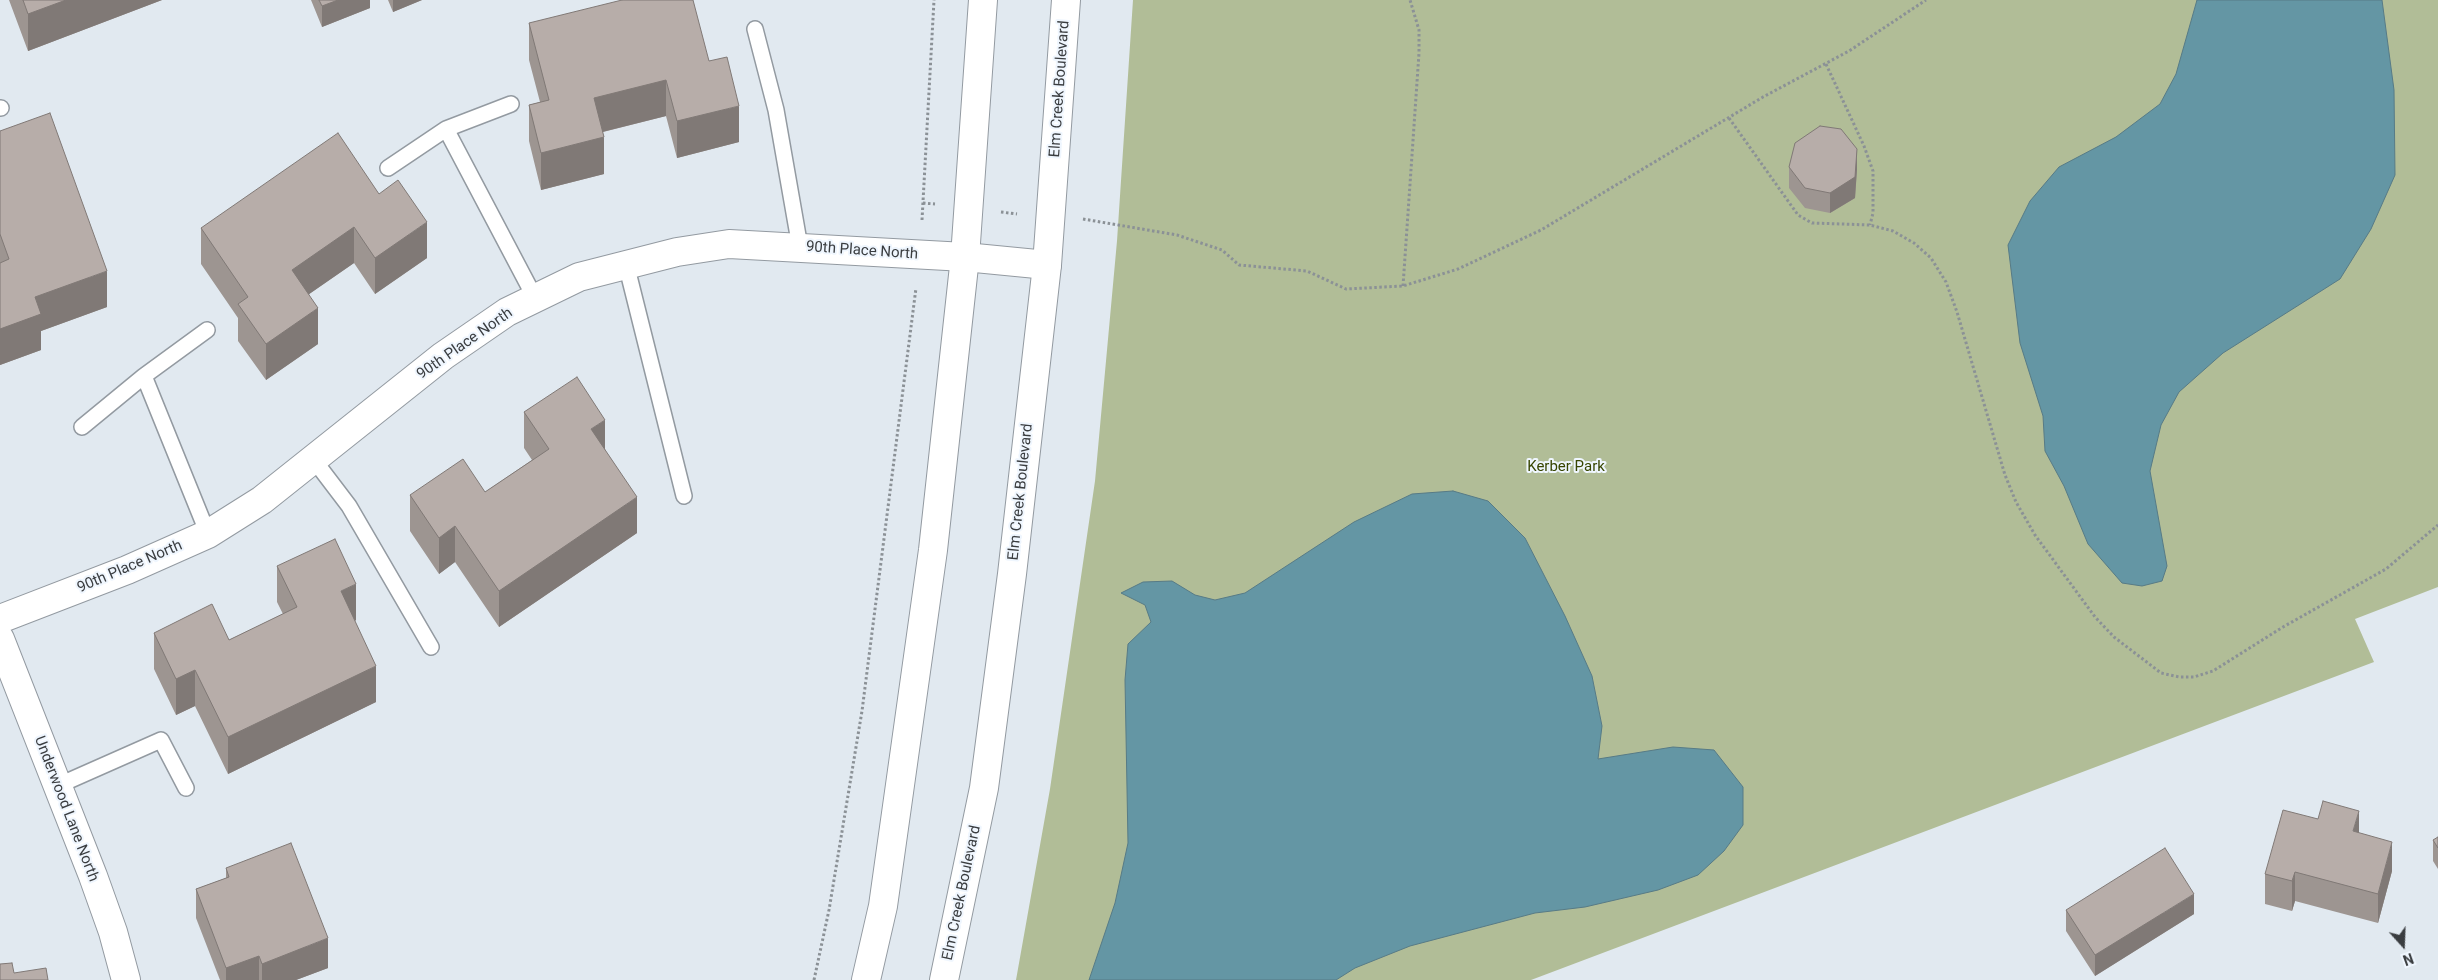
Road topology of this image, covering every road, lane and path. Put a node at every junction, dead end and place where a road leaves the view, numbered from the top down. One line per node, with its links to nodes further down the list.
1 (934, 0): 15 (path)
2 (982, 0): 16 (main road)
3 (1066, 0): 18 (main road, Elm Creek Boulevard)
4 (1410, 0): 19 (path)
5 (1926, 0): 7 (path)
6 (755, 29): 14 (lane)
7 (1826, 64): 9 (path); 13 (path)
8 (511, 104): 10 (lane)
9 (1729, 118): 13 (path); 19 (path)
10 (446, 129): 11 (lane); 20 (lane)
11 (388, 168)
12 (1082, 219): 19 (path)
13 (1870, 225): 26 (path)
14 (800, 247): 15 (main road, 90th Place North); 17 (main road, 90th Place North)
15 (920, 255): 16 (main road, 90th Place North); 34 (path)
16 (965, 257): 18 (main road, 90th Place North); 35 (main road)
17 (626, 264): 20 (main road, 90th Place North); 25 (lane)
18 (1047, 265): 36 (main road, Elm Creek Boulevard)
19 (1402, 286)
20 (535, 298): 24 (main road, 90th Place North)
21 (207, 330): 22 (lane)
22 (144, 376): 23 (lane); 27 (lane)
23 (82, 427)
24 (314, 460): 27 (main road, 90th Place North); 30 (lane)
25 (684, 496)
26 (2438, 525)
27 (208, 534): 28 (main road, 90th Place North)
28 (0, 619)
29 (0, 639): 31 (main road, Underwood Lane North)
30 (431, 647)
31 (57, 786): 32 (lane); 33 (main road, Underwood Lane North)
32 (186, 788)
33 (126, 980)
34 (814, 980)
35 (866, 980)
36 (944, 980)

